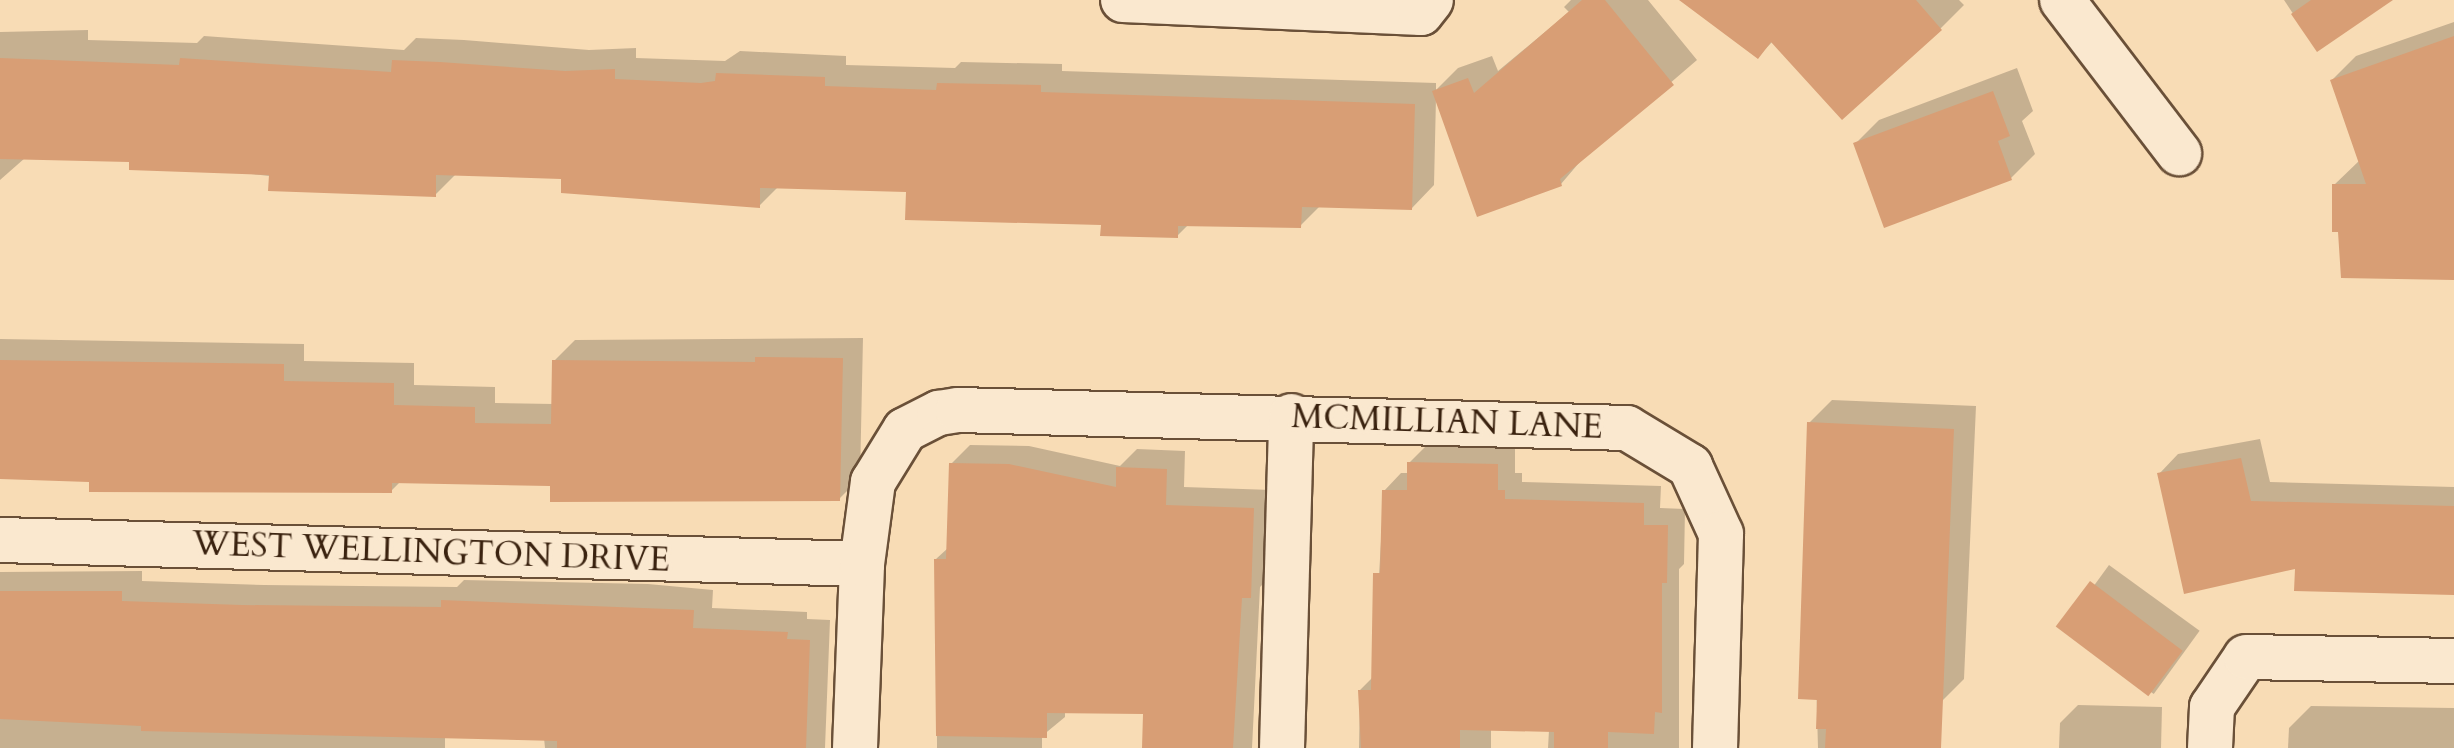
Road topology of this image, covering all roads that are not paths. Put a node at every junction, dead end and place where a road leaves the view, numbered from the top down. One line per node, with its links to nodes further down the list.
1 (1123, 0): 2 (street)
2 (1431, 0)
3 (2062, 0): 4 (street)
4 (2179, 153)
5 (1291, 416): 7 (street, MCMILLIAN LANE); 10 (street); 11 (street, MCMILLIAN LANE)
6 (0, 540): 7 (street, WEST WELLINGTON DRIVE)
7 (862, 564): 9 (street, MCMILLIAN LANE)
8 (2454, 661): 12 (street)
9 (855, 748)
10 (1282, 748)
11 (1715, 748)
12 (2210, 748)

